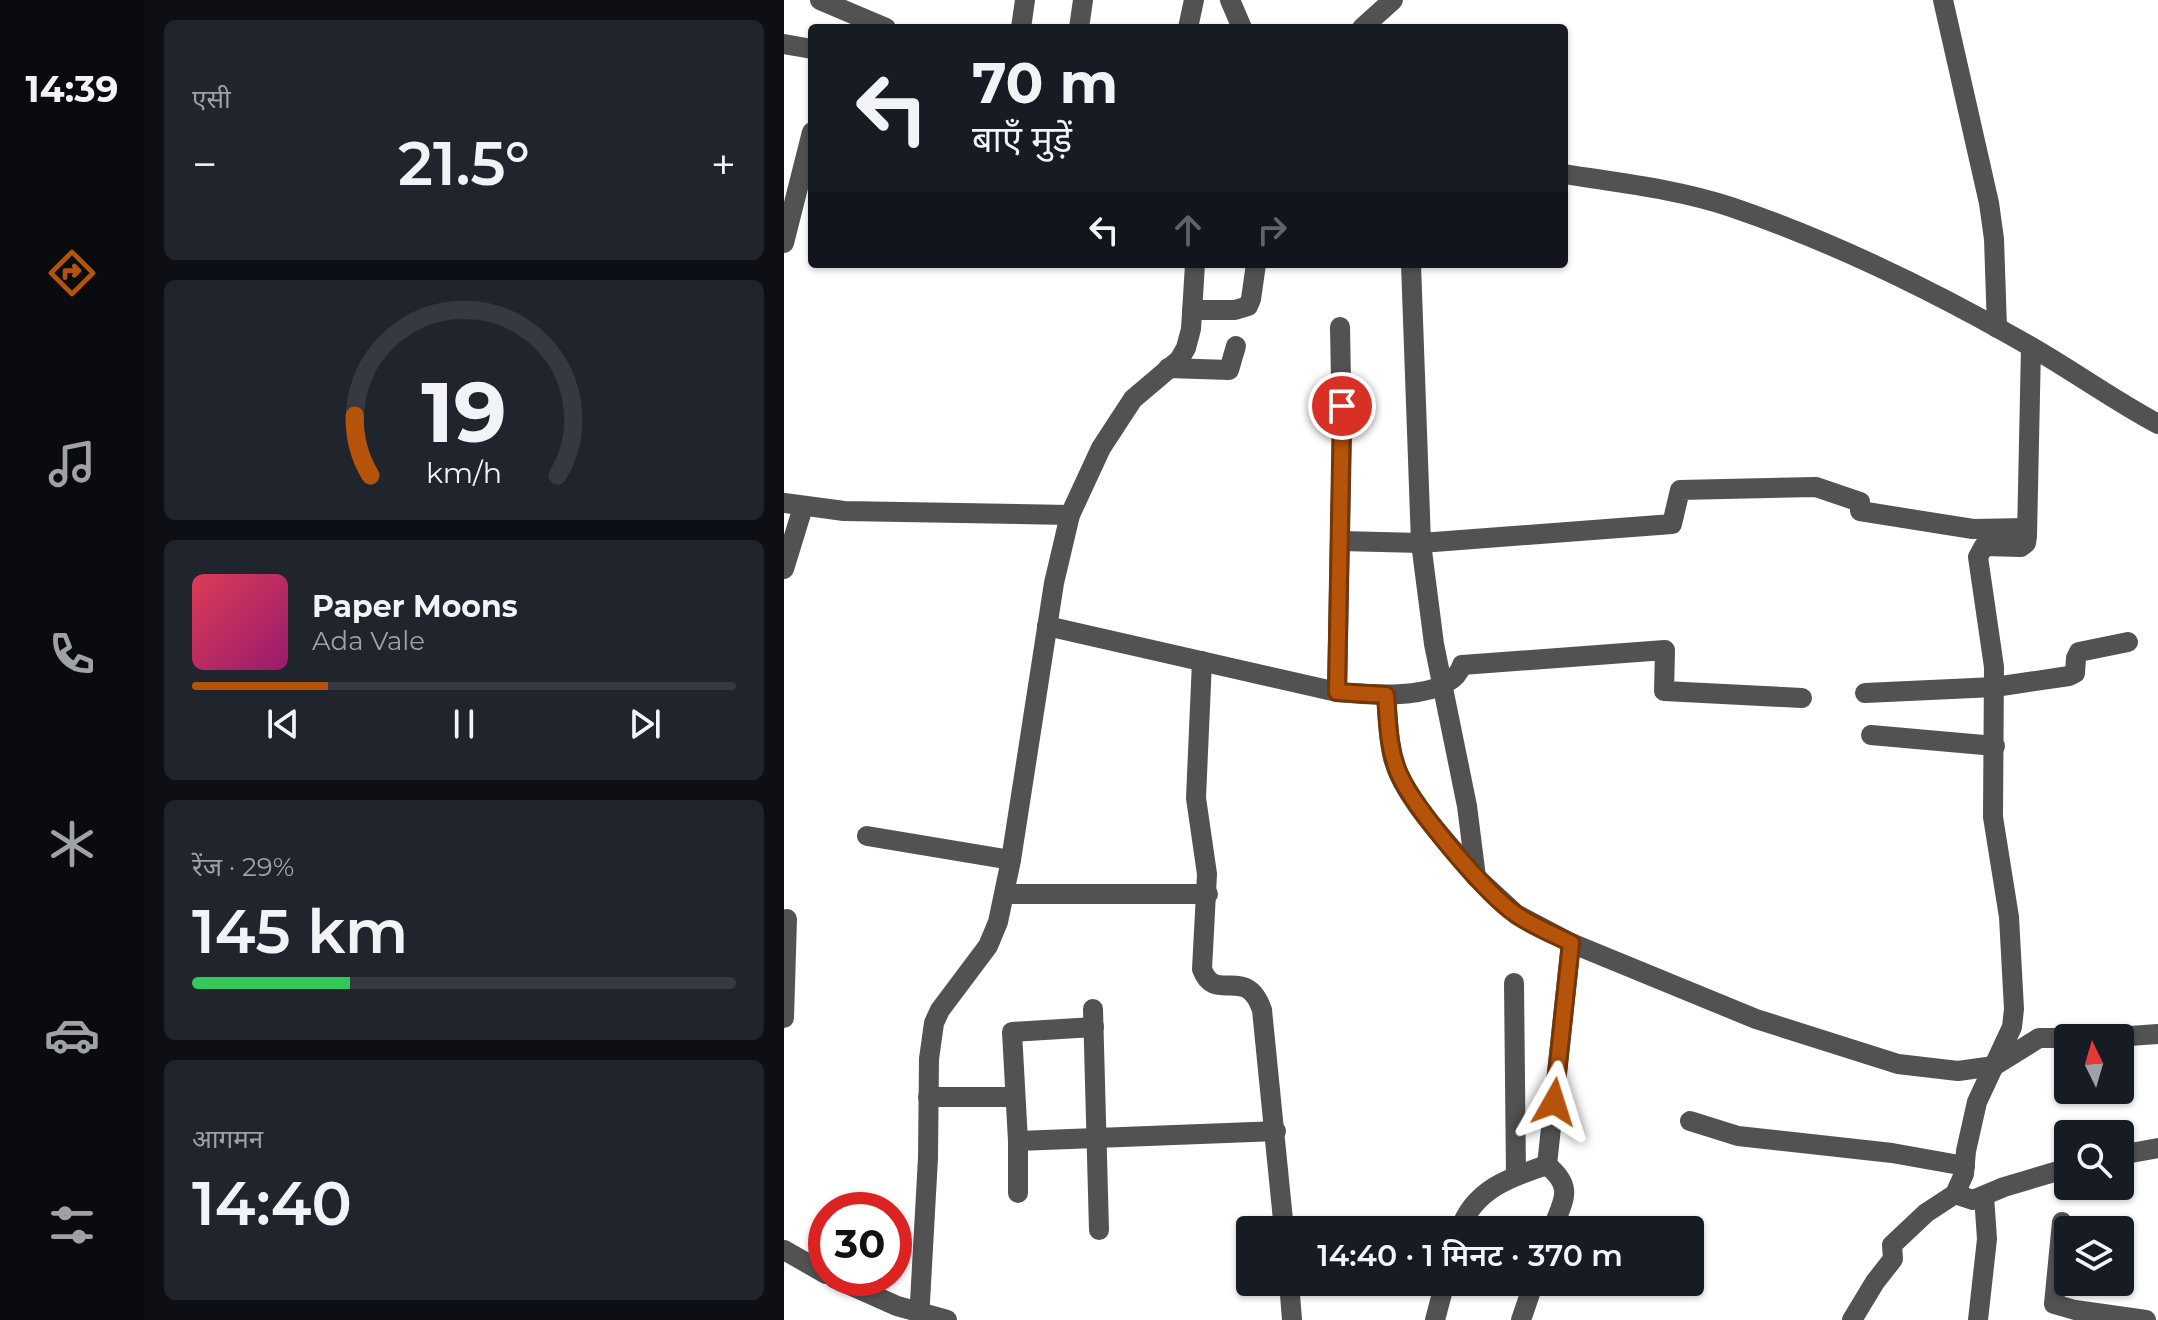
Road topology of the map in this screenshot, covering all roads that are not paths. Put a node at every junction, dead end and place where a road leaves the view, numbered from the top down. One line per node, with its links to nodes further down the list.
1 (820, 0): 8 (street)
2 (1025, 0): 10 (street)
3 (1083, 0): 11 (street)
4 (1194, 0): 12 (street)
5 (1230, 0): 13 (street)
6 (1393, 0): 14 (street)
7 (1943, 0): 25 (street)
8 (855, 14): 9 (street)
9 (877, 24)
10 (1022, 24)
11 (1080, 24)
12 (1189, 24)
13 (1240, 24)
14 (1366, 24)
15 (784, 44): 16 (street)
16 (808, 48)
17 (808, 148): 19 (street)
18 (1568, 175): 25 (street)
19 (784, 243)
20 (1195, 268): 23 (street)
21 (1255, 268): 23 (street)
22 (1411, 268): 34 (street)
23 (1192, 310): 28 (street)
24 (1340, 327): 33 (street)
25 (1997, 328): 27 (street)
26 (1236, 346): 28 (street)
27 (2031, 347): 29 (street); 32 (street)
28 (1168, 368): 31 (street)
29 (2158, 424)
30 (794, 505): 31 (street); 35 (street)
31 (1070, 515): 36 (street)
32 (2027, 528): 34 (street); 40 (street)
33 (1341, 541): 34 (street); 41 (street)
34 (1421, 543): 39 (street)
35 (784, 569)
36 (1047, 626): 38 (street); 48 (street)
37 (2128, 642): 40 (street)
38 (1202, 661): 41 (street); 51 (street)
39 (1442, 686): 43 (street); 44 (street); 49 (street)
40 (1995, 687): 42 (street); 46 (street)
41 (1337, 692): 43 (street)
42 (1865, 693)
43 (1386, 695): 49 (street)
44 (1802, 698)
45 (1871, 735): 46 (street)
46 (1995, 746): 59 (street)
47 (867, 836): 48 (street)
48 (1011, 860): 50 (street)
49 (1476, 877): 53 (street)
50 (1005, 894): 51 (street); 60 (street)
51 (1208, 894): 63 (street)
52 (787, 919): 55 (street)
53 (1571, 943): 59 (street); 68 (street)
54 (1514, 983): 71 (street)
55 (784, 1018)
56 (2158, 1034): 57 (street)
57 (2134, 1036)
58 (2054, 1038): 59 (street)
59 (1994, 1066): 69 (street)
60 (928, 1097): 61 (street); 87 (street)
61 (1014, 1097): 64 (street); 65 (street)
62 (1690, 1121): 69 (street)
63 (1276, 1131): 64 (street); 75 (street)
64 (1096, 1140): 65 (street); 78 (street)
65 (1018, 1141): 72 (street)
66 (2158, 1148): 67 (street)
67 (2134, 1152)
68 (1547, 1165): 71 (street); 77 (street)
69 (1965, 1166): 73 (street)
70 (2054, 1173): 74 (street)
71 (1516, 1175): 76 (street)
72 (1018, 1193)
73 (1955, 1194): 74 (street); 92 (street)
74 (1984, 1196): 93 (street)
75 (1283, 1216)
76 (1467, 1216)
77 (1557, 1216)
78 (1099, 1230)
79 (784, 1250): 80 (street)
80 (808, 1264)
81 (2054, 1293): 86 (street)
82 (872, 1296): 87 (street)
83 (1290, 1296): 89 (street)
84 (1441, 1296): 90 (street)
85 (1529, 1296): 91 (street)
86 (2075, 1315): 94 (street)
87 (920, 1317): 88 (street)
88 (947, 1320)
89 (1292, 1320)
90 (1435, 1320)
91 (1521, 1320)
92 (1852, 1320)
93 (1978, 1320)
94 (2146, 1320)

